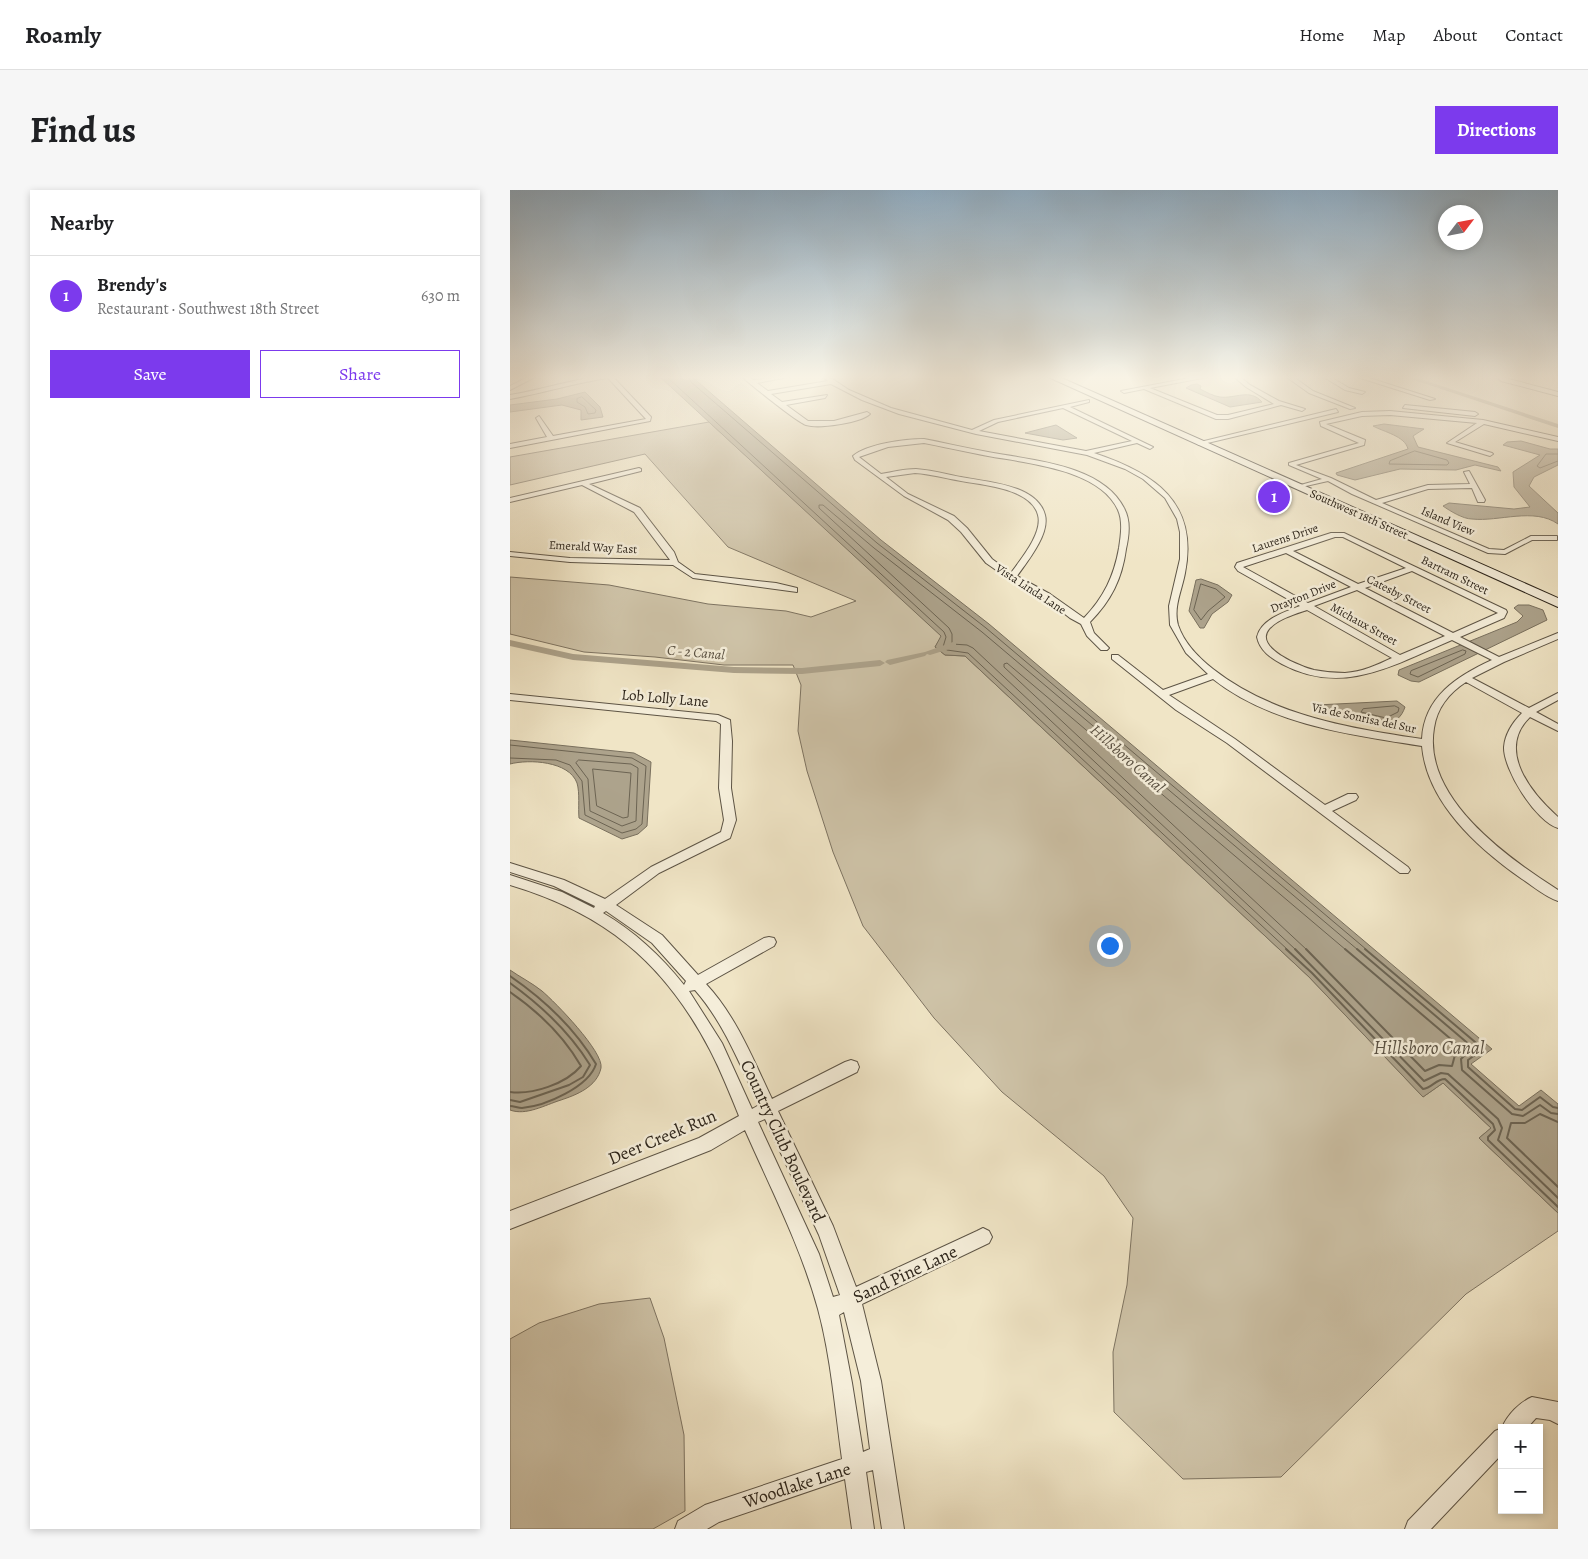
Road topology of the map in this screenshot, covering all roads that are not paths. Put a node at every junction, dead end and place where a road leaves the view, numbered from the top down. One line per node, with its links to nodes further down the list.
1 (548, 438): 12 (street)
2 (1012, 438): 11 (street, Via de Sonrisa del Sur)
3 (1133, 438): 9 (street)
4 (1196, 438): 10 (main road, Southwest 18th Street)
5 (1196, 438): 10 (main road, Southwest 18th Street)
6 (1218, 438): 10 (street)
7 (1358, 438): 22 (street, Island View)
8 (1457, 438): 16 (street)
9 (1138, 441): 13 (street); 15 (street)
10 (1204, 442): 25 (main road, Southwest 18th Street)
11 (1045, 444): 15 (street, Via de Sonrisa del Sur); 18 (street)
12 (510, 446)
13 (1150, 446)
14 (1498, 449): 16 (street)
15 (1087, 453): 50 (street, Via de Sonrisa del Sur)
16 (1490, 454): 17 (street)
17 (1481, 459)
18 (1025, 460): 21 (street, Vista Linda Lane); 43 (street, Vista Linda Lane)
19 (639, 470): 23 (street)
20 (1467, 472): 24 (street)
21 (880, 476): 36 (street, Vista Linda Lane); 36 (street)
22 (1332, 480): 25 (street); 28 (street, Island View)
23 (582, 483): 26 (street); 33 (street)
24 (1474, 486): 27 (street); 28 (street)
25 (1307, 487): 39 (main road, Southwest 18th Street); 40 (main road, Southwest 18th Street)
26 (510, 500)
27 (1481, 500)
28 (1376, 502): 30 (street, Island View)
29 (1338, 534): 31 (street, Laurens Drive); 35 (street, Bartram Street)
30 (1554, 538)
31 (1289, 549): 34 (street, Laurens Drive); 37 (street, Catesby Street)
32 (510, 554): 33 (street, Emerald Way East)
33 (675, 562): 38 (street)
34 (1239, 567): 41 (street, Michaux Street)
35 (1413, 568): 37 (street, Drayton Drive); 42 (street, Bartram Street)
36 (1012, 577): 43 (street, Vista Linda Lane)
37 (1361, 587): 41 (street, Drayton Drive); 44 (street, Catesby Street)
38 (794, 590)
39 (1558, 594)
40 (1558, 603)
41 (1308, 607): 48 (street, Michaux Street); 48 (street, Drayton Drive)
42 (1501, 616): 44 (street, Drayton Drive)
43 (1085, 622): 46 (street, Vista Linda Lane)
44 (1456, 634): 48 (street, Drayton Drive); 49 (street, Catesby Street)
45 (1558, 636): 49 (street)
46 (1104, 648)
47 (1115, 657): 52 (street)
48 (1399, 658)
49 (1503, 660): 51 (street)
50 (1214, 675): 52 (street); 57 (street, Via de Sonrisa del Sur)
51 (1466, 678): 55 (street); 57 (street)
52 (1162, 694): 59 (street)
53 (1558, 696): 55 (street)
54 (510, 697): 65 (street, Lob Lolly Lane)
55 (1529, 712): 56 (street); 60 (street)
56 (1558, 728)
57 (1427, 743): 64 (street)
58 (1352, 797): 59 (street)
59 (1324, 810): 62 (street)
60 (1558, 824)
61 (510, 867): 65 (street, Country Club Boulevard)
62 (1404, 870)
63 (510, 880): 65 (street, Country Club Boulevard)
64 (1558, 896)
65 (599, 909): 67 (street, Country Club Boulevard); 68 (street, Country Club Boulevard)
66 (769, 942): 67 (street)
67 (698, 982): 68 (street); 70 (street, Country Club Boulevard)
68 (681, 990): 71 (street, Country Club Boulevard)
69 (851, 1067): 70 (street, Deer Creek Run)
70 (767, 1110): 71 (street, Deer Creek Run); 74 (street, Country Club Boulevard)
71 (750, 1119): 72 (street, Deer Creek Run); 75 (street, Country Club Boulevard)
72 (510, 1220)
73 (982, 1237): 74 (street, Sand Pine Lane)
74 (851, 1300): 75 (street, Sand Pine Lane); 79 (street, Country Club Boulevard)
75 (828, 1310): 80 (street, Country Club Boulevard)
76 (1558, 1414): 77 (street)
77 (1516, 1424)
78 (1498, 1442): 84 (street)
79 (882, 1456): 80 (street, Woodlake Lane); 83 (street, Country Club Boulevard)
80 (854, 1466): 81 (street, Woodlake Lane); 82 (street, Country Club Boulevard)
81 (686, 1529)
82 (864, 1529)
83 (893, 1529)
84 (1416, 1529)

